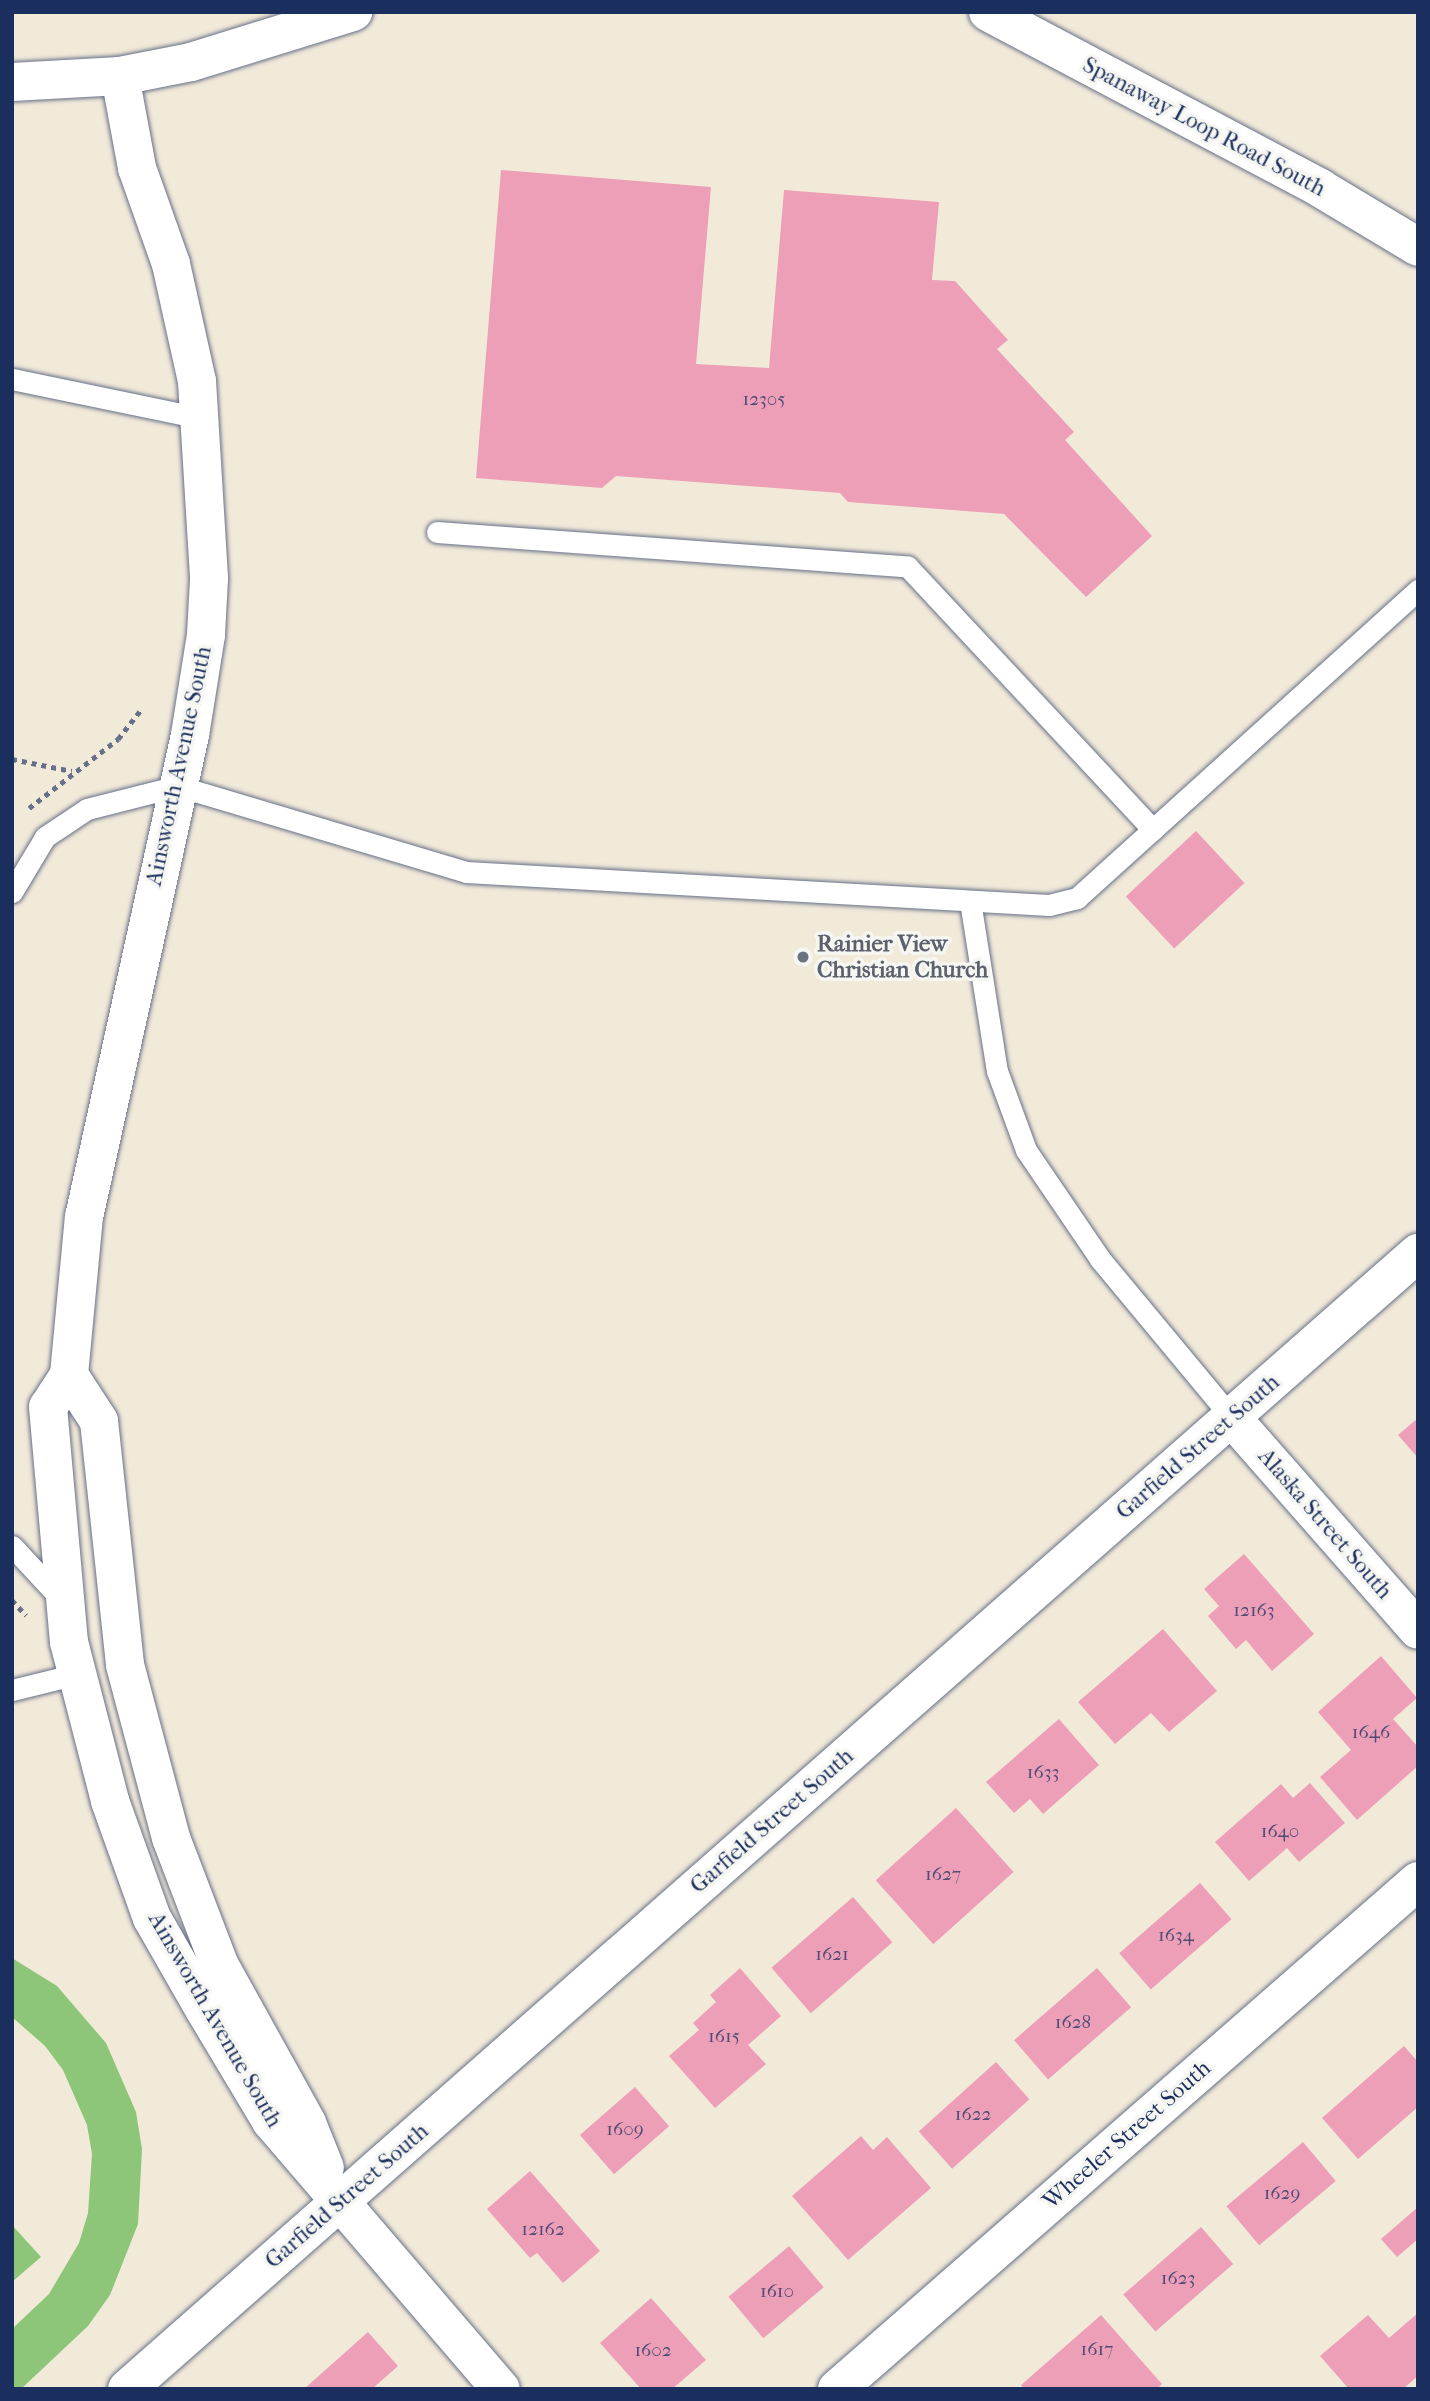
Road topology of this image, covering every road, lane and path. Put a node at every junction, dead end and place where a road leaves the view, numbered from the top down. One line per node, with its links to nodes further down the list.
1 (354, 12): 3 (street)
2 (988, 12): 5 (street, Spanaway Loop Road South)
3 (120, 76): 4 (street); 7 (street, Ainsworth Avenue South)
4 (12, 82)
5 (1418, 247)
6 (12, 379): 7 (lane)
7 (200, 418): 13 (street, Ainsworth Avenue South)
8 (437, 532): 15 (lane)
9 (1418, 590): 15 (lane)
10 (141, 710): 12 (path)
11 (12, 759): 12 (path)
12 (73, 771): 14 (path)
13 (178, 786): 16 (lane); 17 (lane); 19 (street, Ainsworth Avenue South)
14 (20, 819)
15 (1153, 830): 17 (lane)
16 (12, 892)
17 (970, 901): 20 (lane)
18 (1418, 1253): 20 (street, Garfield Street South)
19 (69, 1375): 22 (street, Ainsworth Avenue South); 27 (street, Ainsworth Avenue South)
20 (1231, 1417): 23 (street, Alaska Street South); 27 (street, Garfield Street South)
21 (12, 1546): 22 (lane)
22 (66, 1605): 24 (street, Ainsworth Avenue South)
23 (1418, 1630)
24 (77, 1674): 25 (lane); 27 (street, Ainsworth Avenue South)
25 (12, 1690)
26 (1418, 1881): 30 (street, Wheeler Street South)
27 (338, 2203): 28 (street, Garfield Street South); 29 (street, Ainsworth Avenue South)
28 (127, 2389)
29 (500, 2389)
30 (837, 2389)

